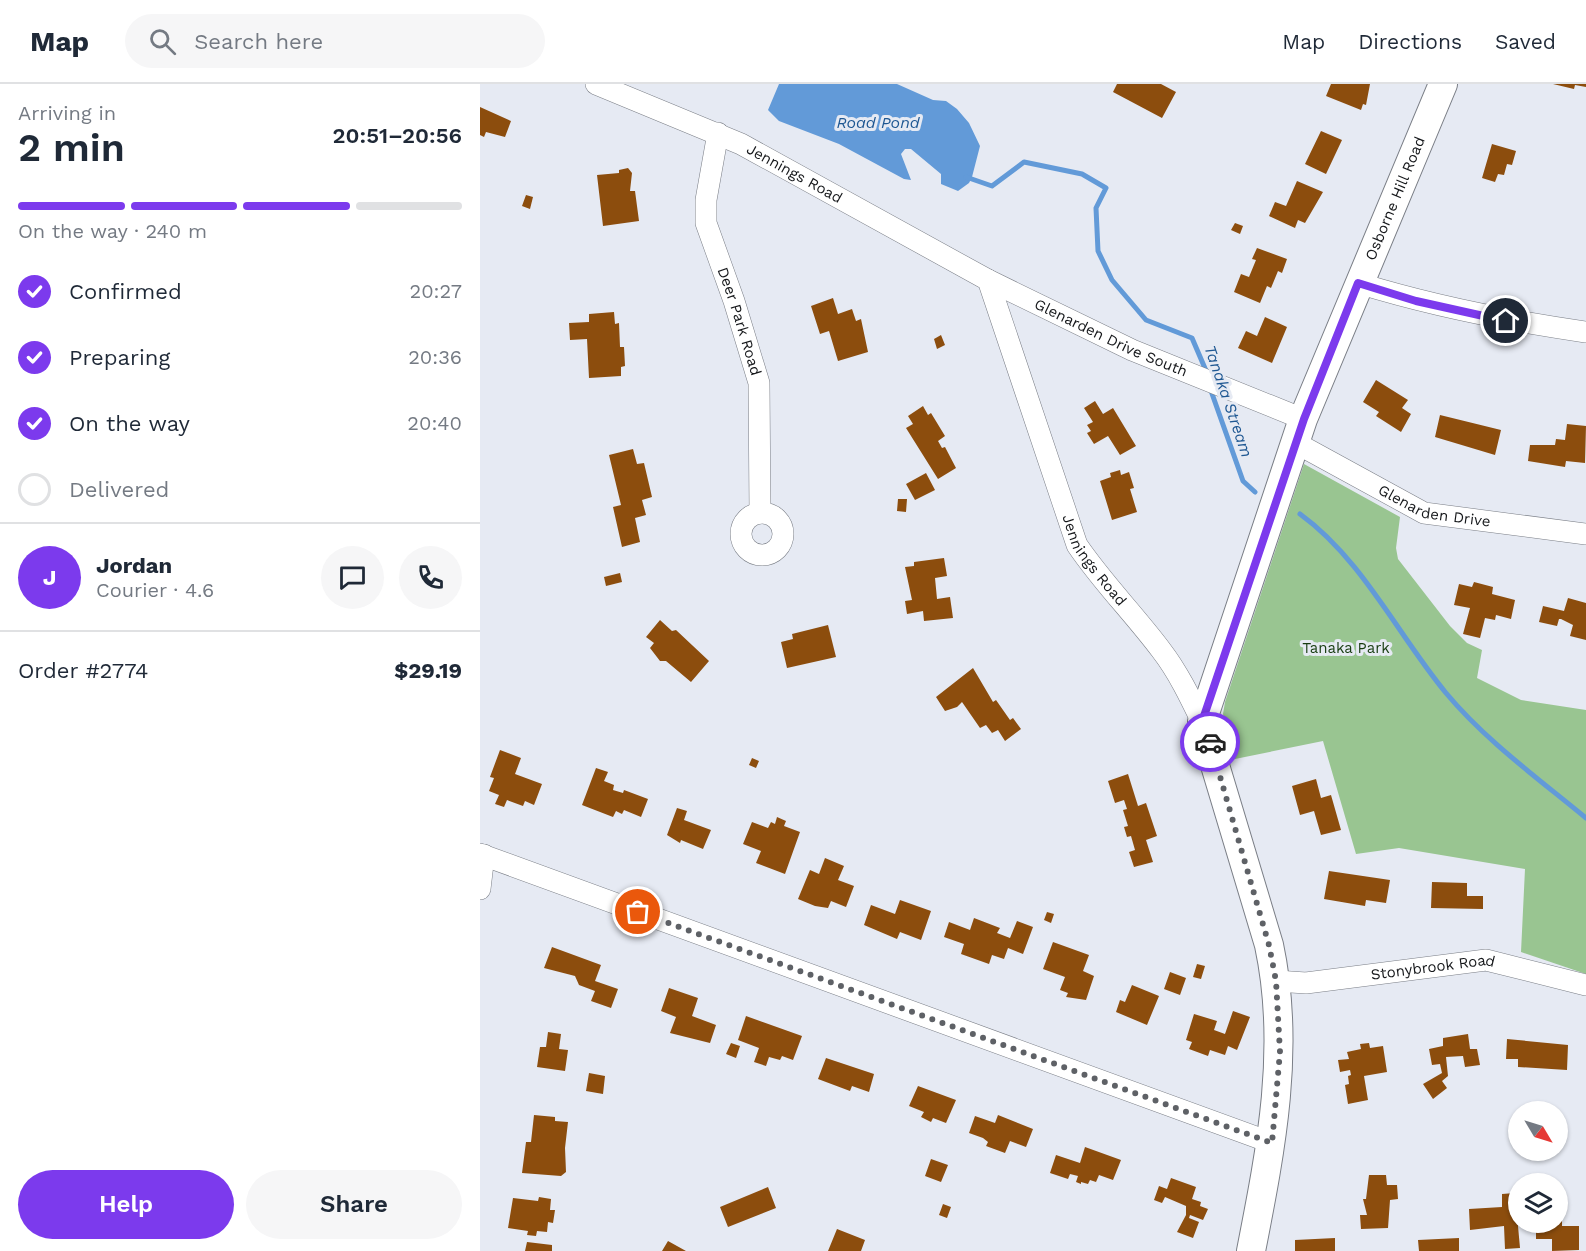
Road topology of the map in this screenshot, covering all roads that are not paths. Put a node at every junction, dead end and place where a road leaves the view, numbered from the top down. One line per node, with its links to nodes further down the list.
1 (596, 84): 3 (street, Jennings Road)
2 (1443, 84): 5 (street, Osborne Hill Road)
3 (718, 133): 4 (street, Jennings Road); 8 (street, Deer Park Road)
4 (988, 280): 7 (street, Glenarden Drive South); 10 (street, Jennings Road)
5 (1358, 283): 6 (street); 7 (street, Osborne Hill Road)
6 (1586, 332)
7 (1300, 431): 9 (street, Glenarden Drive); 10 (street, Osborne Hill Road)
8 (760, 513)
9 (1586, 534)
10 (1202, 722): 13 (street, Jennings Road)
11 (482, 854): 12 (street); 15 (street)
12 (480, 889)
13 (1276, 981): 14 (street, Stonybrook Road); 15 (street, Jennings Road)
14 (1586, 985)
15 (1272, 1143): 16 (street, Jennings Road)
16 (1251, 1251)

